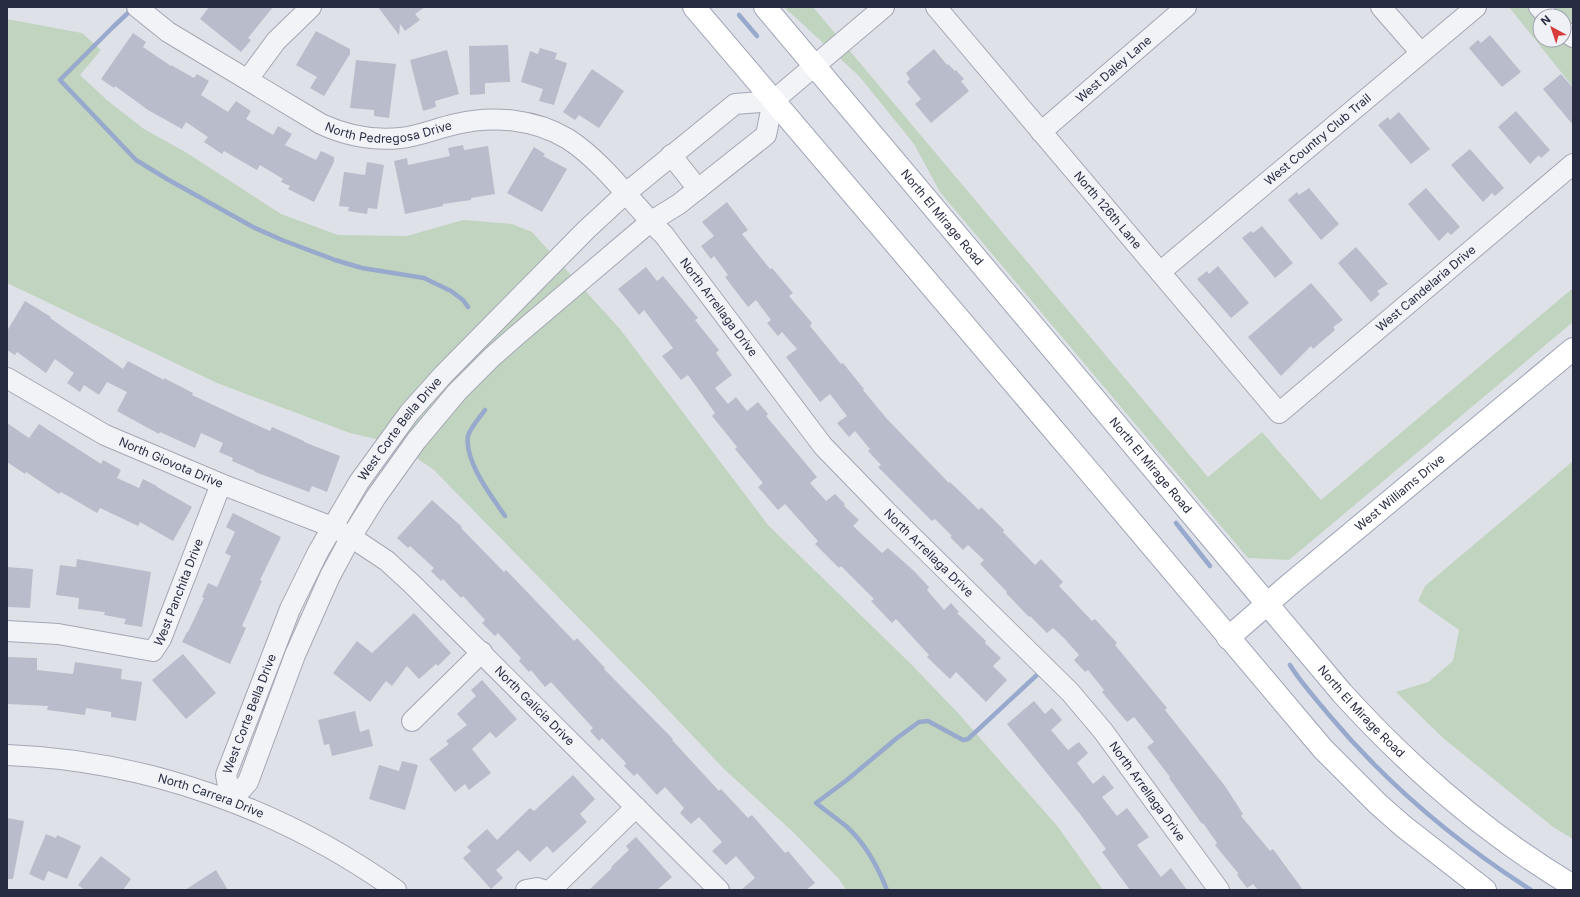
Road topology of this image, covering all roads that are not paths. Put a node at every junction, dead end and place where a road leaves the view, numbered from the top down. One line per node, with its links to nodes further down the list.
1 (137, 7): 12 (street, North Pedregosa Drive)
2 (311, 7): 12 (street)
3 (694, 7): 13 (main road)
4 (765, 7): 11 (main road, North El Mirage Road)
5 (884, 7): 11 (street)
6 (936, 7): 14 (street, North 126th Lane)
7 (1186, 7): 14 (street, West Daley Lane)
8 (1381, 7): 10 (street)
9 (1476, 7): 10 (street, West Country Club Trail)
10 (1421, 53): 20 (street, West Country Club Trail)
11 (815, 66): 13 (street); 26 (main road, North El Mirage Road)
12 (248, 79): 18 (street, North Pedregosa Drive)
13 (773, 101): 15 (street, West Corte Bella Drive); 17 (street, West Corte Bella Drive); 28 (main road)
14 (1041, 132): 20 (street, North 126th Lane)
15 (671, 155): 17 (street); 18 (street, West Corte Bella Drive)
16 (1573, 164): 23 (street, West Candelaria Drive)
17 (698, 189): 19 (street, West Corte Bella Drive)
18 (626, 193): 19 (street, North Pedregosa Drive); 25 (street, West Corte Bella Drive)
19 (646, 217): 25 (street, West Corte Bella Drive); 40 (street, North Arrellaga Drive)
20 (1160, 272): 23 (street, North 126th Lane)
21 (1573, 350): 26 (main road, West Williams Drive)
22 (7, 378): 24 (street, North Giovota Drive)
23 (1279, 413)
24 (221, 484): 25 (street, North Giovota Drive); 27 (street, West Panchita Drive)
25 (342, 532): 29 (street, North Galicia Drive); 32 (street, West Corte Bella Drive)
26 (1268, 604): 28 (main road, West Williams Drive); 34 (main road, North El Mirage Road)
27 (7, 631)
28 (1228, 638): 41 (main road)
29 (482, 652): 30 (street); 33 (street, North Galicia Drive)
30 (412, 721)
31 (7, 755): 32 (street, North Carrera Drive)
32 (231, 801): 35 (street, North Carrera Drive)
33 (636, 808): 38 (street); 39 (street, North Galicia Drive)
34 (1573, 886)
35 (396, 890)
36 (526, 890): 37 (street)
37 (543, 890)
38 (551, 890)
39 (719, 890)
40 (1219, 890)
41 (1484, 890)

